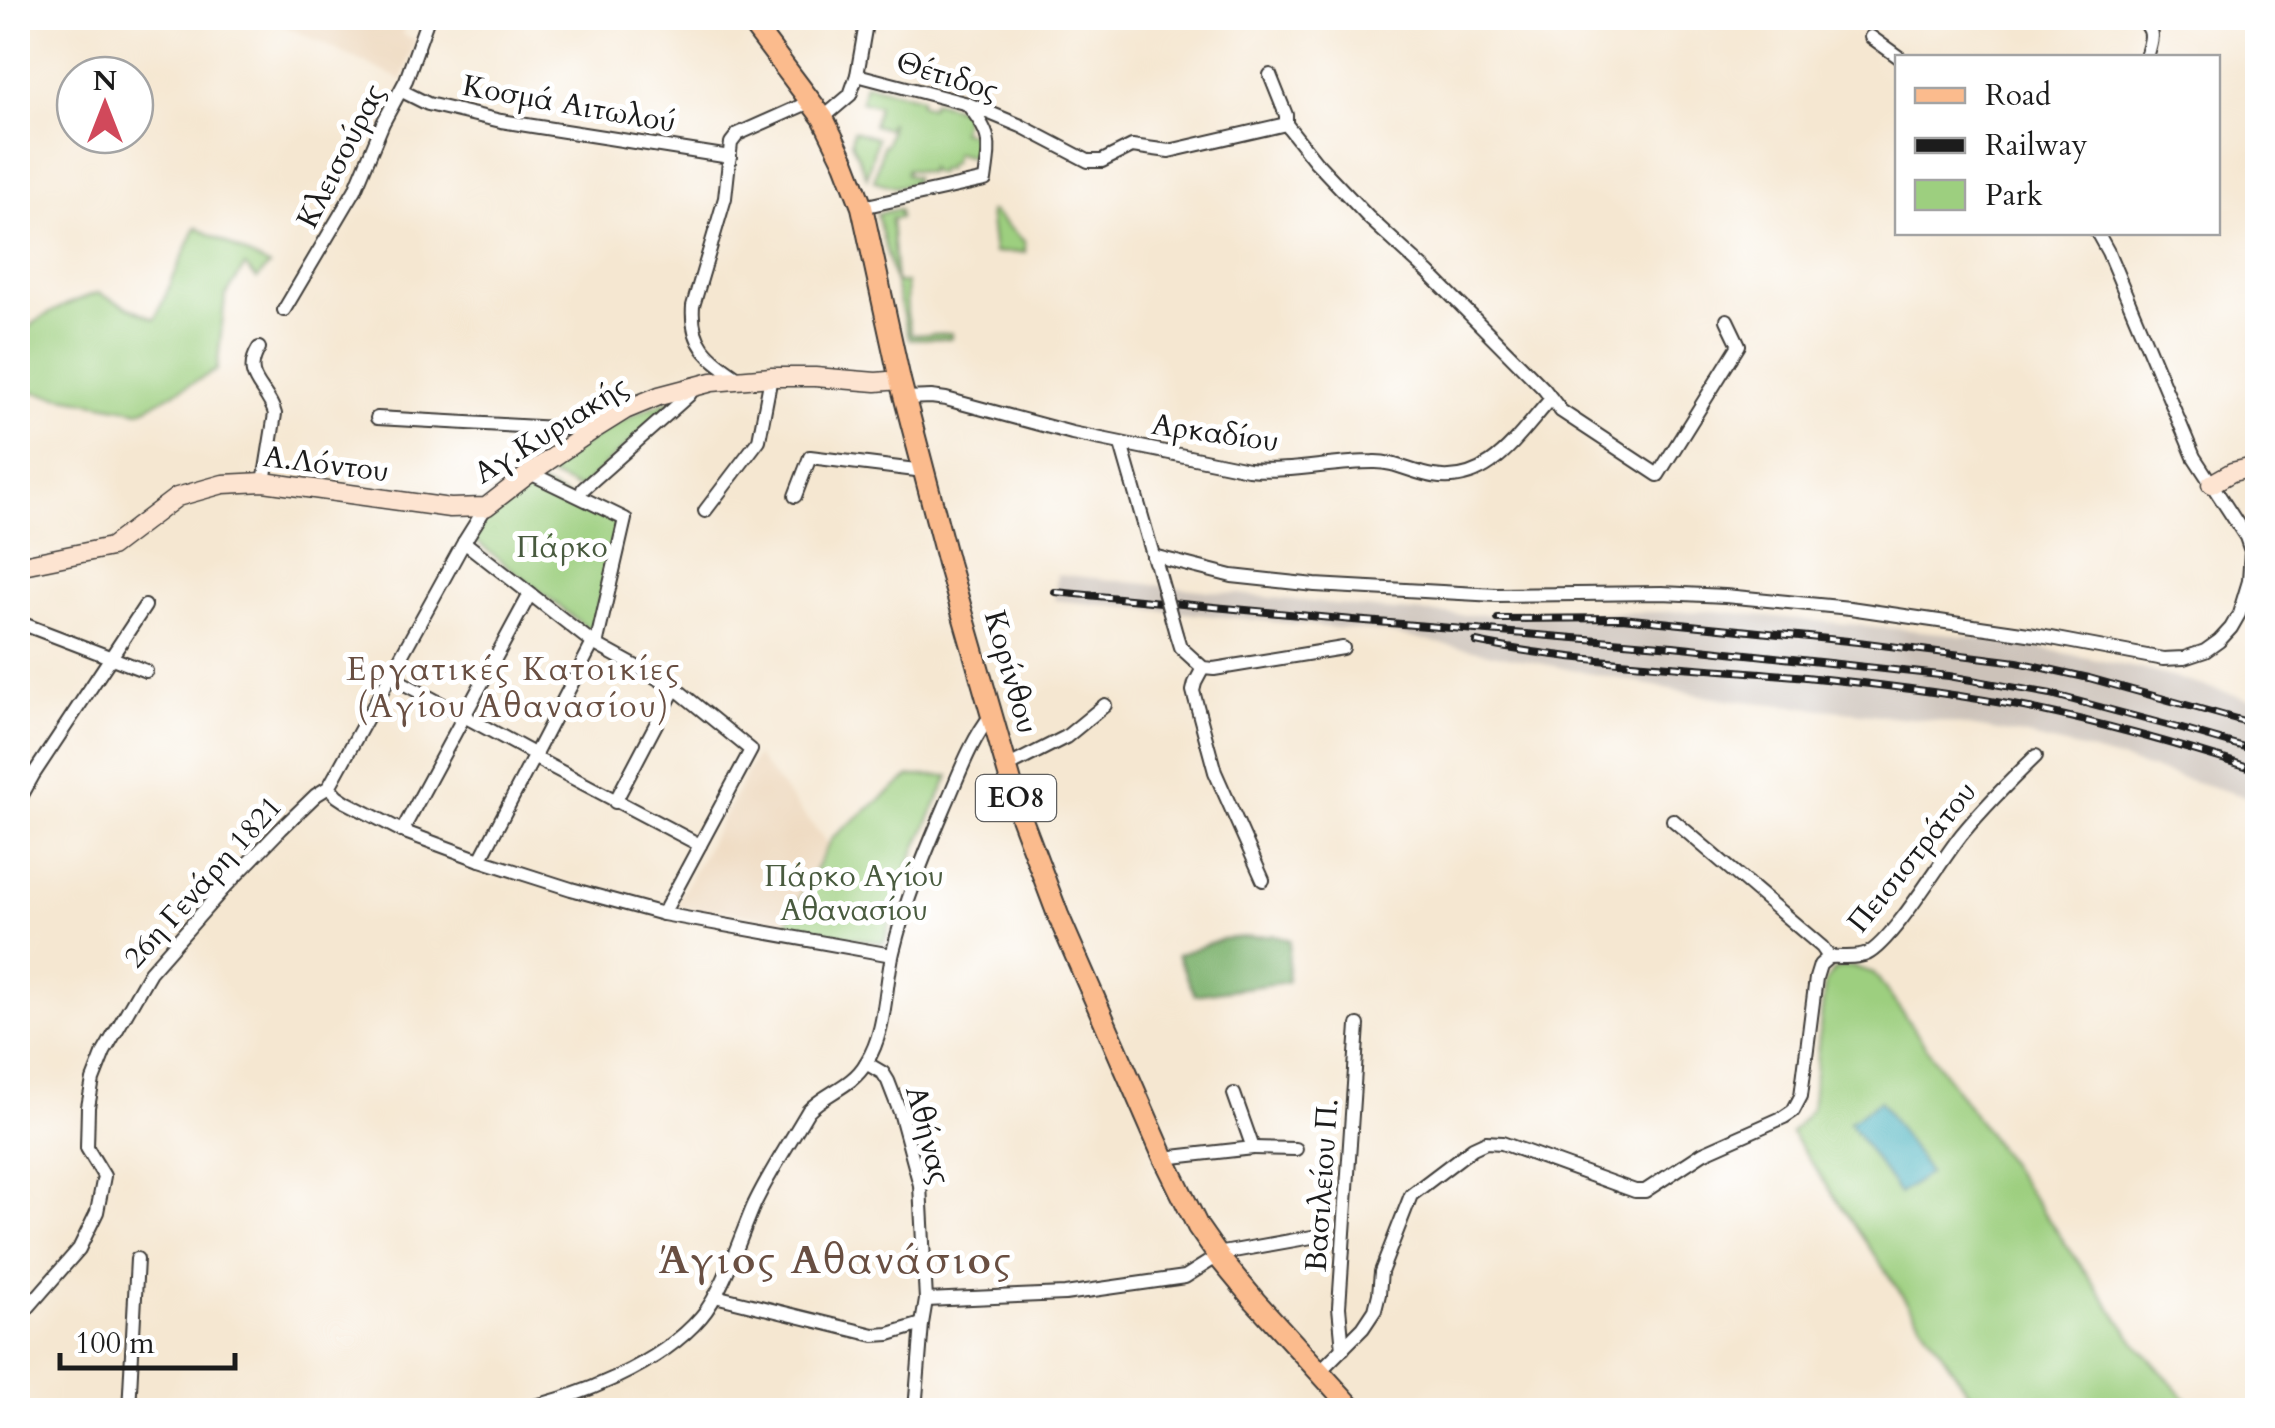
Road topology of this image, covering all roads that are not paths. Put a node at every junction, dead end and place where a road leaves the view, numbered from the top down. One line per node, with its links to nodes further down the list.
1 (428, 18): 10 (street, Κλεισούρας)
2 (748, 18): 12 (main road, Κορίνθου / ΕΟ8)
3 (867, 18): 9 (street)
4 (2142, 18): 7 (street)
5 (1871, 36): 6 (street)
6 (1896, 55)
7 (2147, 55)
8 (1270, 75): 13 (street)
9 (857, 76): 11 (street, Θέτιδος); 12 (street)
10 (402, 91): 14 (street, Κοσμά Αιτωλού); 17 (street, Κλεισούρας)
11 (968, 104): 13 (street, Θέτιδος); 15 (street)
12 (818, 110): 14 (street); 15 (main road, Κορίνθου / ΕΟ8)
13 (1286, 124): 24 (street)
14 (730, 156): 21 (street)
15 (862, 206): 23 (main road, Κορίνθου / ΕΟ8)
16 (2099, 235): 32 (street)
17 (284, 310)
18 (1727, 320): 24 (street)
19 (259, 348): 31 (street)
20 (770, 378): 21 (main road, Αγ.Κυριακής); 23 (main road, Αγ.Κυριακής); 36 (street)
21 (742, 380): 22 (main road, Αγ.Κυριακής)
22 (695, 386): 26 (main road, Αγ.Κυριακής); 33 (street)
23 (903, 389): 27 (street, Αρκαδίου); 29 (main road, Κορίνθου / ΕΟ8)
24 (1551, 399): 27 (street, Αρκαδίου)
25 (377, 418): 26 (street)
26 (592, 430): 30 (main road, Αγ.Κυριακής)
27 (1122, 444): 38 (street)
28 (2258, 466): 32 (main road)
29 (924, 471): 34 (street); 52 (main road, Κορίνθου / ΕΟ8)
30 (530, 473): 35 (main road, Αγ.Κυριακής); 44 (street)
31 (264, 482): 35 (main road, Α.Λόντου); 39 (main road, Α.Λόντου)
32 (2211, 484): 38 (street)
33 (583, 490)
34 (795, 496)
35 (478, 507): 37 (street, 26η Γενάρη 1821)
36 (705, 512)
37 (464, 542): 40 (street); 49 (street, 26η Γενάρη 1821)
38 (1155, 561): 47 (street, bridge)
39 (19, 566): 41 (street)
40 (530, 594): 44 (street); 53 (street)
41 (18, 606)
42 (146, 606): 46 (street)
43 (18, 622): 46 (street)
44 (594, 644): 50 (street); 54 (street)
45 (1343, 648): 47 (street)
46 (111, 656): 48 (street); 58 (street)
47 (1204, 668): 64 (street)
48 (146, 671)
49 (390, 676): 53 (street); 57 (street, 26η Γενάρη 1821)
50 (675, 688): 59 (street); 62 (street)
51 (1105, 704): 56 (street)
52 (992, 714): 56 (main road, Κορίνθου / ΕΟ8); 66 (street)
53 (465, 716): 54 (street); 61 (street)
54 (536, 756): 59 (street); 63 (street)
55 (2036, 756): 67 (street, Πεισιστράτου)
56 (1007, 767): 73 (main road, Κορίνθου / ΕΟ8)
57 (329, 787): 61 (street); 79 (street, 26η Γενάρη 1821)
58 (18, 802)
59 (615, 802): 62 (street)
60 (1674, 820): 67 (street)
61 (402, 832): 63 (street)
62 (700, 845): 65 (street)
63 (480, 860): 65 (street)
64 (1263, 880)
65 (663, 914): 66 (street)
66 (892, 954): 69 (street)
67 (1829, 957): 81 (street, Πεισιστράτου)
68 (1358, 1025): 81 (street, Βασιλείου Π.)
69 (866, 1063): 77 (street); 78 (street, Αθήνας)
70 (1234, 1094): 71 (street)
71 (1254, 1148): 72 (street); 73 (street)
72 (1296, 1149)
73 (1164, 1158): 75 (main road, Κορίνθου / ΕΟ8)
74 (1312, 1236): 75 (street)
75 (1217, 1255): 78 (street); 82 (main road, Κορίνθου / ΕΟ8)
76 (138, 1260): 83 (street)
77 (715, 1296): 80 (street); 84 (street)
78 (926, 1300): 80 (street, Αθήνας)
79 (18, 1319)
80 (922, 1324): 85 (street, Αθήνας)
81 (1342, 1349): 82 (street, Πεισιστράτου)
82 (1319, 1372): 86 (main road, Κορίνθου / ΕΟ8)
83 (129, 1410)
84 (517, 1410)
85 (916, 1410)
86 (1354, 1410)

